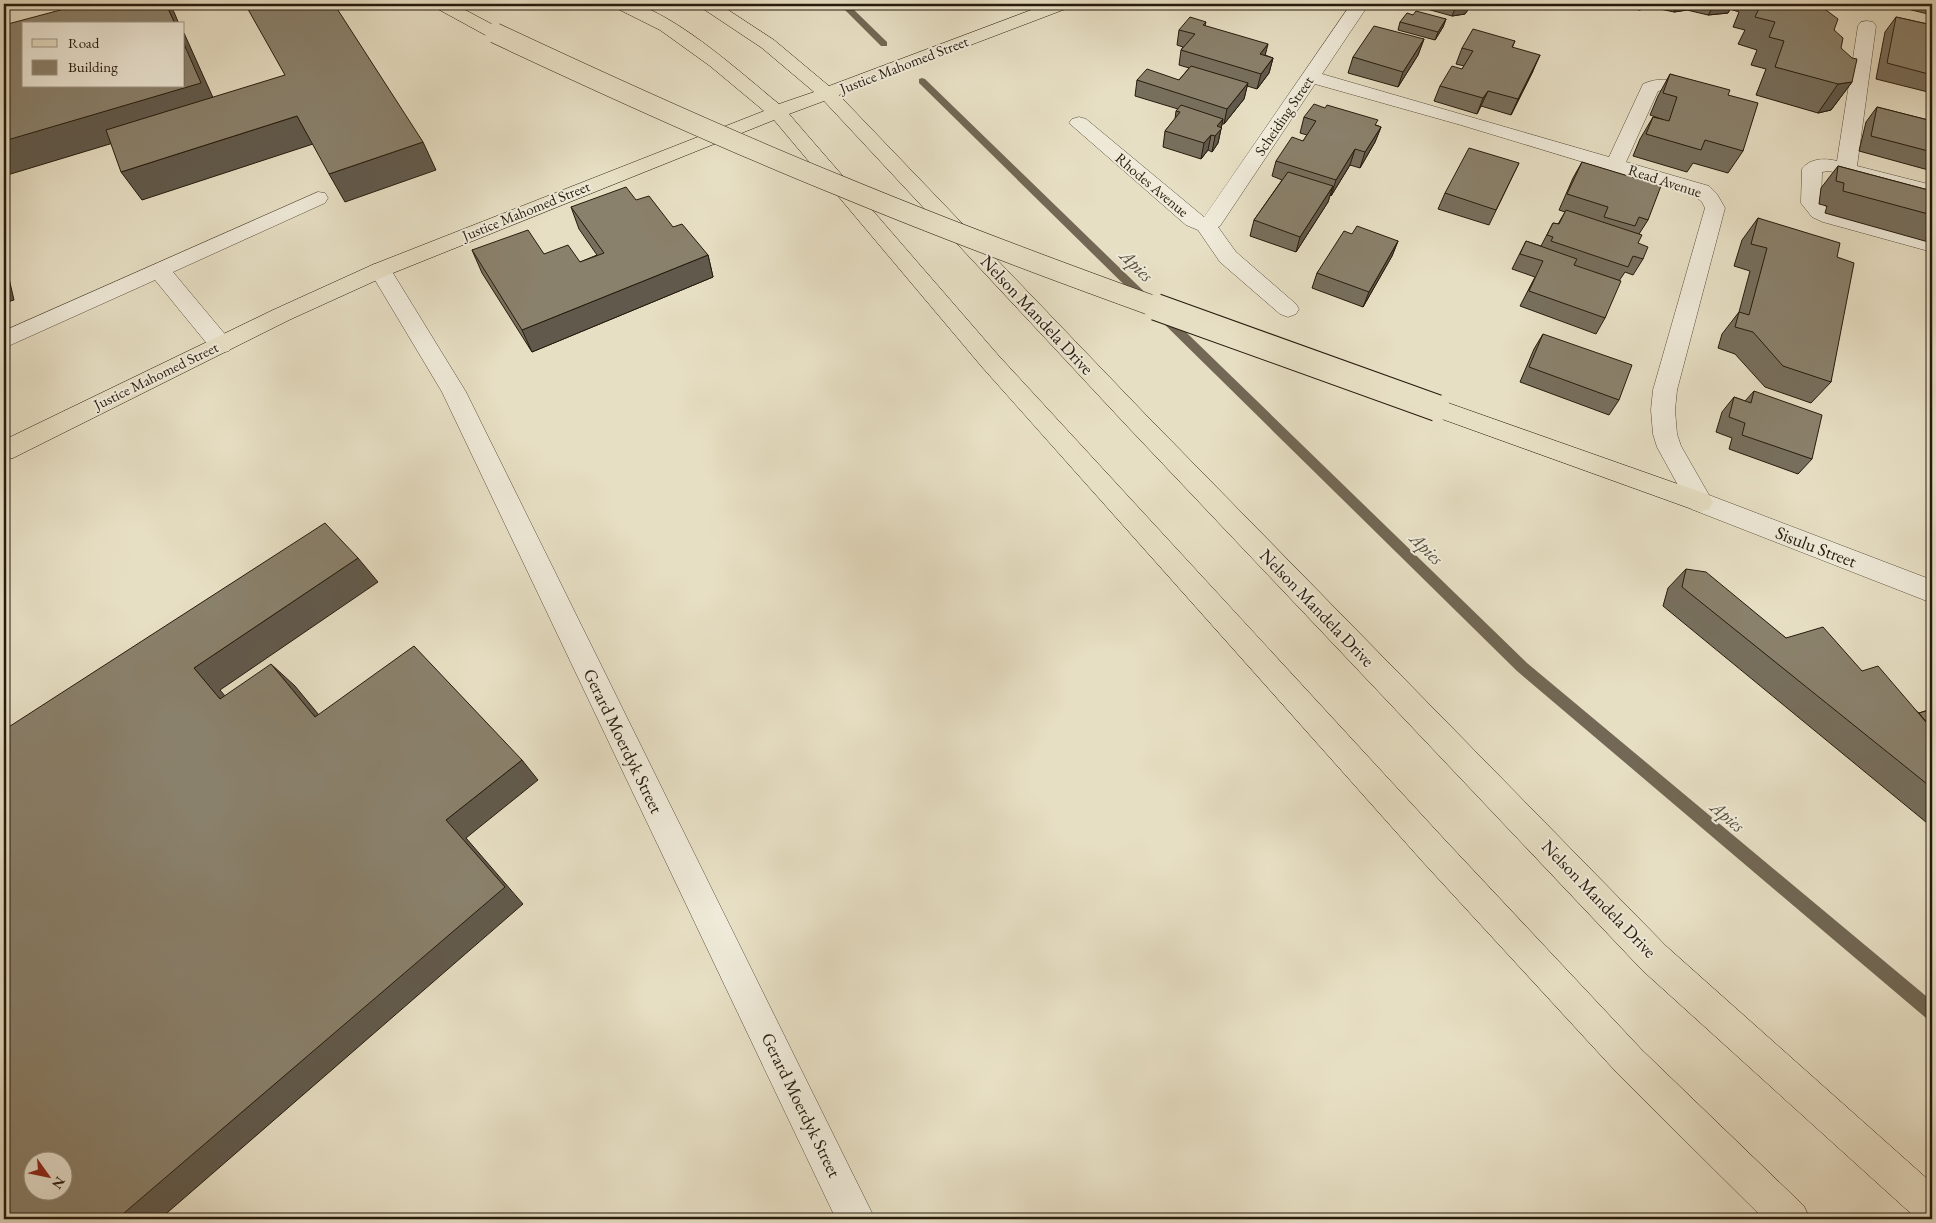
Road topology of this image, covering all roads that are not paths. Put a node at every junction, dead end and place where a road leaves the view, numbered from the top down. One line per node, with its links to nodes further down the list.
1 (442, 4): 24 (main road, bridge)
2 (622, 4): 10 (main road)
3 (708, 4): 8 (main road, Nelson Mandela Drive)
4 (1062, 4): 8 (main road, Justice Mahomed Street)
5 (1360, 4): 7 (street, Scheiding Street)
6 (1866, 26): 13 (street)
7 (1311, 77): 12 (street, Read Avenue); 16 (street, Scheiding Street)
8 (828, 94): 10 (main road, Justice Mahomed Street); 26 (main road, Nelson Mandela Drive)
9 (1720, 100): 12 (street)
10 (776, 112): 18 (main road, Justice Mahomed Street); 28 (main road)
11 (1080, 123): 16 (street, Rhodes Avenue)
12 (1615, 165): 24 (street, Read Avenue)
13 (1846, 169): 14 (street); 17 (street)
14 (1932, 191)
15 (318, 198): 19 (street)
16 (1205, 225): 20 (street, Rhodes Avenue)
17 (1932, 246)
18 (380, 270): 22 (main road, Justice Mahomed Street); 27 (street, Gerard Moerdyk Street)
19 (159, 271): 21 (street); 22 (street)
20 (1288, 309)
21 (4, 340)
22 (221, 345): 23 (main road, Justice Mahomed Street)
23 (4, 451)
24 (1700, 502): 25 (street, Sisulu Street)
25 (1932, 592)
26 (1932, 1208)
27 (856, 1219)
28 (1791, 1219)

